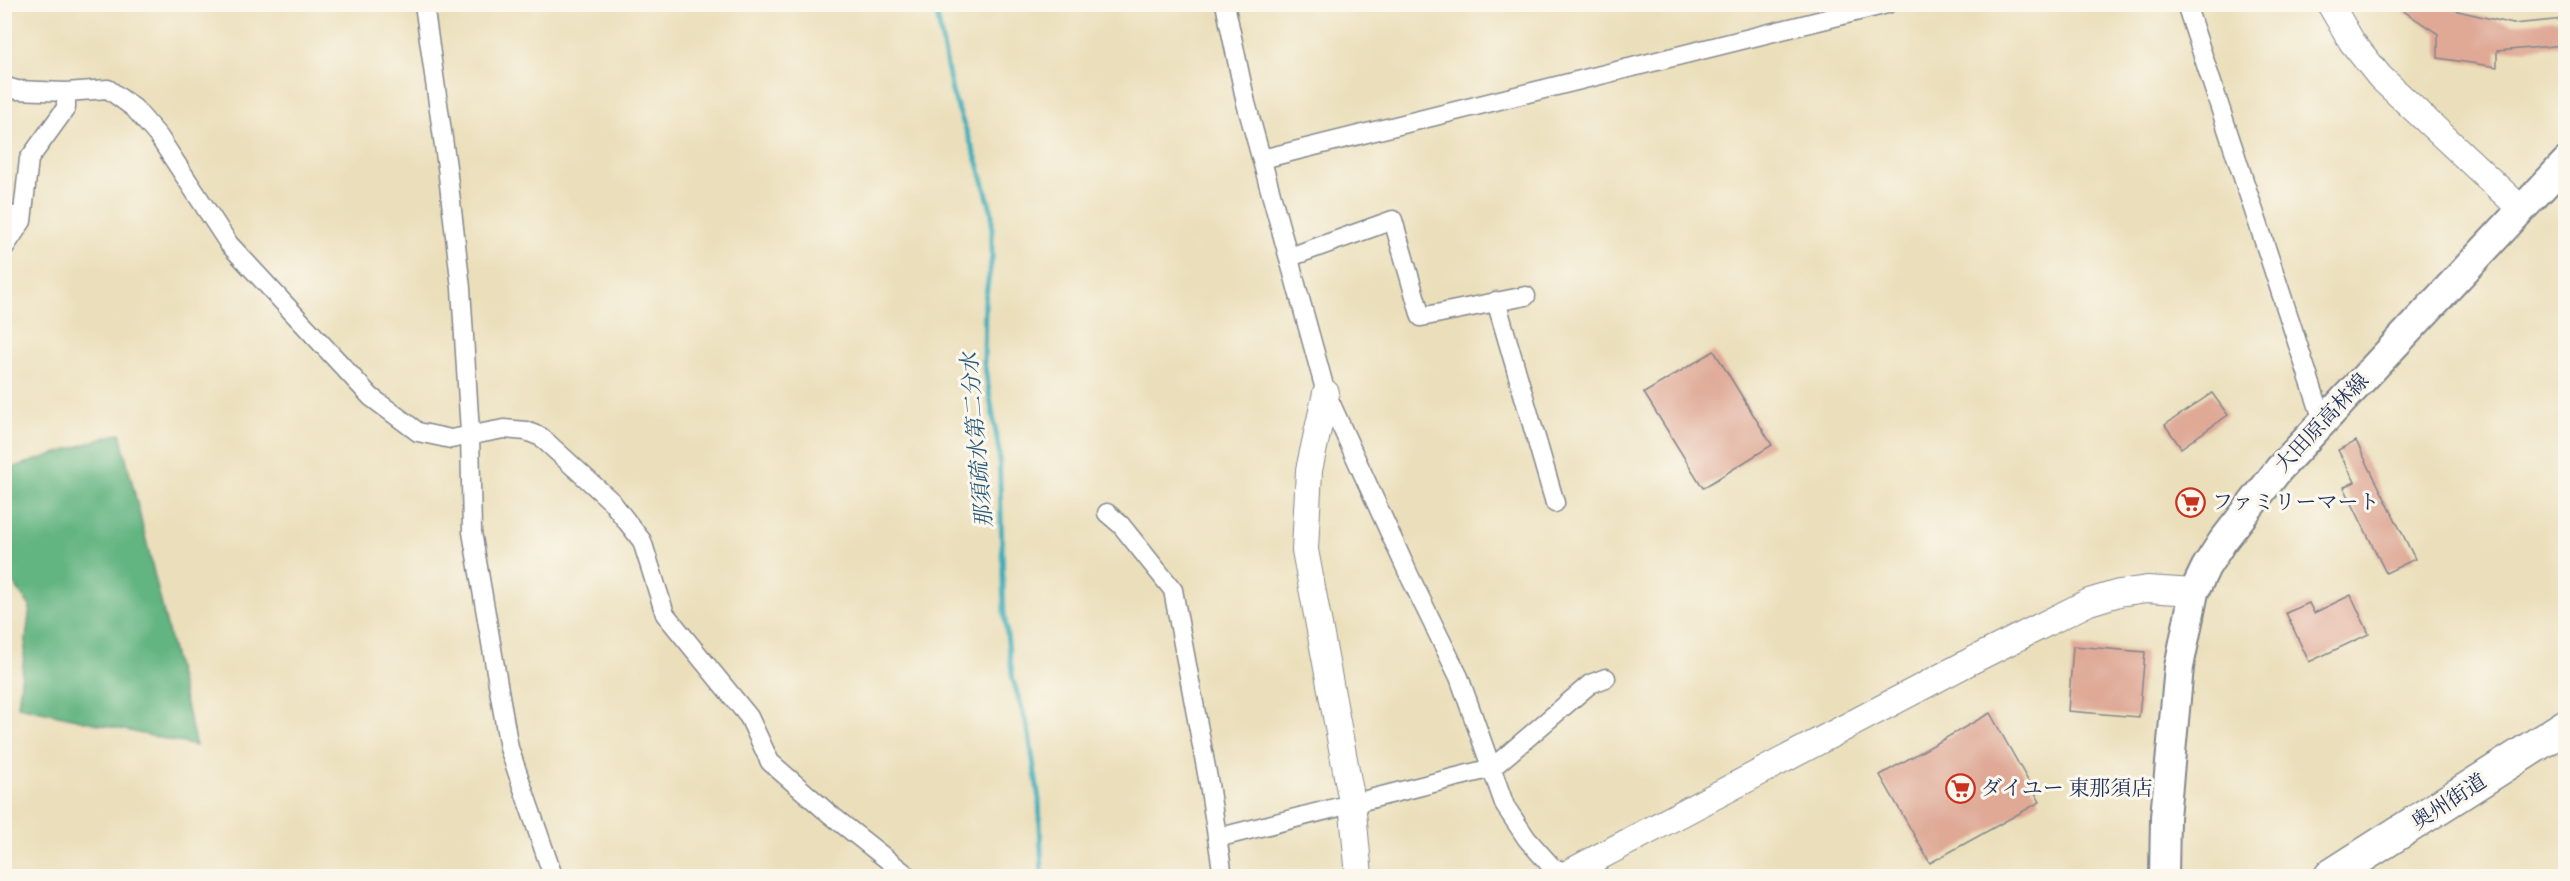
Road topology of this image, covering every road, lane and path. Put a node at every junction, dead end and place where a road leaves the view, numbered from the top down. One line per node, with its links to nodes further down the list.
1 (424, 4): 19 (street)
2 (1225, 4): 8 (street)
3 (1887, 4): 8 (street)
4 (2186, 4): 18 (street)
5 (2330, 4): 10 (street)
6 (4, 86): 7 (street)
7 (66, 92): 12 (street); 19 (street)
8 (1262, 159): 14 (street)
9 (2565, 162): 10 (main road, 大田原高林線)
10 (2520, 208): 18 (main road, 大田原高林線)
11 (4, 212): 12 (street)
12 (22, 220): 13 (street)
13 (4, 248)
14 (1290, 258): 16 (street); 17 (street)
15 (1526, 296): 16 (street)
16 (1496, 301): 20 (street)
17 (1326, 393): 25 (street); 26 (street)
18 (2323, 421): 22 (main road, 大田原高林線)
19 (470, 434): 28 (street); 29 (street)
20 (1555, 503)
21 (1107, 513): 27 (street)
22 (2194, 592): 32 (street); 33 (main road, 大田原高林線)
23 (1606, 678): 25 (street)
24 (2565, 726): 34 (highway, 奥州街道)
25 (1492, 768): 26 (street); 32 (street)
26 (1352, 802): 27 (street); 31 (street)
27 (1217, 838): 30 (street)
28 (553, 876)
29 (908, 876)
30 (1223, 876)
31 (1359, 876)
32 (1568, 876)
33 (2164, 876)
34 (2331, 876)

